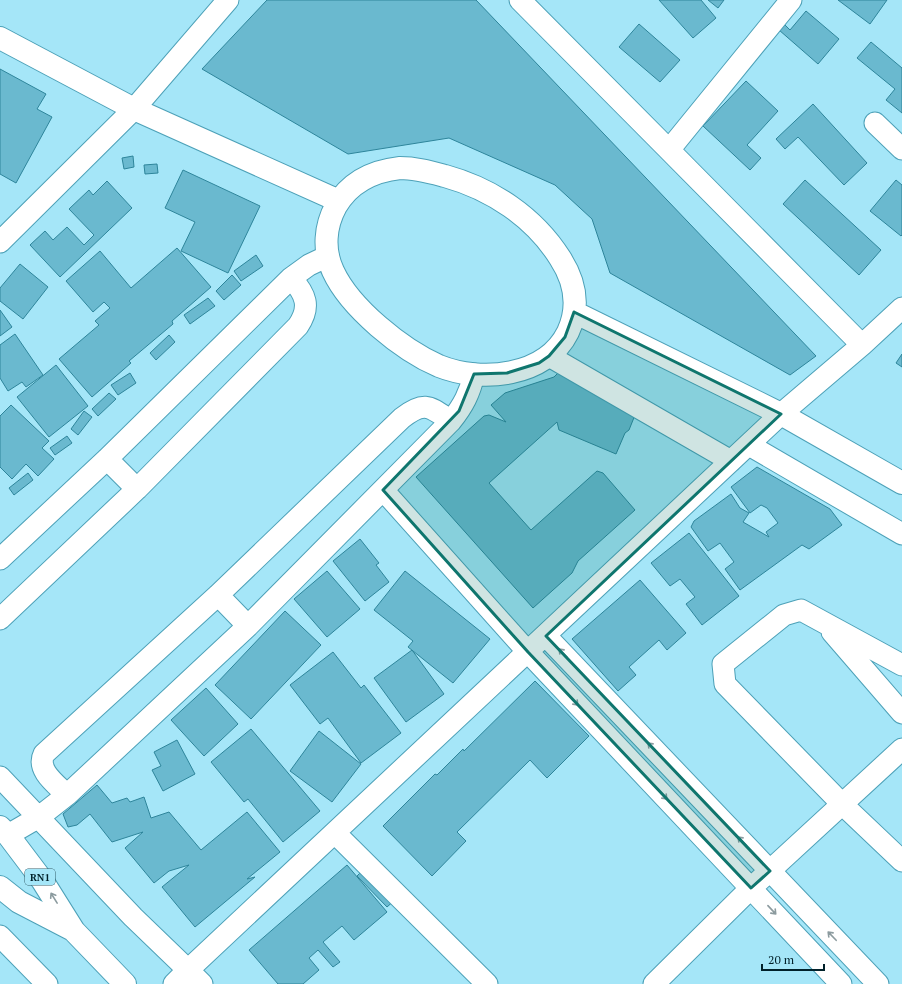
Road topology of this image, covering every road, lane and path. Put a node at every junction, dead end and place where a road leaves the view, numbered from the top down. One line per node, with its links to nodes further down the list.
1 (228, 0): 5 (street)
2 (520, 0): 7 (street)
3 (792, 0): 7 (street)
4 (0, 38): 5 (street)
5 (134, 110): 9 (street); 10 (street)
6 (875, 123): 8 (street)
7 (669, 150): 15 (street)
8 (902, 150)
9 (339, 201): 11 (street); 14 (street)
10 (4, 231)
11 (328, 256): 12 (street); 17 (street)
12 (291, 278): 21 (street); 24 (street)
13 (902, 308): 15 (street)
14 (574, 312): 16 (street); 18 (street)
15 (862, 345): 18 (street)
16 (549, 356): 17 (street); 22 (street)
17 (474, 374): 19 (street)
18 (781, 414): 20 (street); 23 (street)
19 (451, 421): 25 (street); 28 (street)
20 (748, 445): 22 (street); 26 (street)
21 (107, 459): 24 (street); 27 (street)
22 (732, 461): 32 (street)
23 (902, 483)
24 (137, 489): 29 (street)
25 (383, 490): 31 (street); 33 (street)
26 (902, 534)
27 (0, 559)
28 (218, 595): 31 (street); 38 (street)
29 (0, 619)
30 (824, 623): 34 (street); 35 (street); 39 (street)
31 (248, 626): 38 (street)
32 (546, 636): 33 (street); 44 (street, one-way to 32)
33 (528, 652): 41 (street); 46 (street, one-way to 46)
34 (902, 665)
35 (902, 713)
36 (902, 749): 39 (street)
37 (0, 777): 40 (street)
38 (67, 795): 40 (street)
39 (842, 804): 43 (street); 44 (street)
40 (39, 817): 42 (street); 49 (street)
41 (335, 833): 49 (street); 52 (street)
42 (3, 836): 47 (street, RN1, one-way to 42)
43 (902, 861)
44 (770, 871): 46 (street); 55 (street, one-way to 44)
45 (0, 887): 47 (street, RN1)
46 (751, 888): 53 (street); 54 (street, one-way to 54)
47 (74, 930): 51 (street, RN1)
48 (0, 936): 50 (street)
49 (188, 979)
50 (47, 984)
51 (125, 984)
52 (487, 984)
53 (654, 984)
54 (841, 984)
55 (878, 984)

